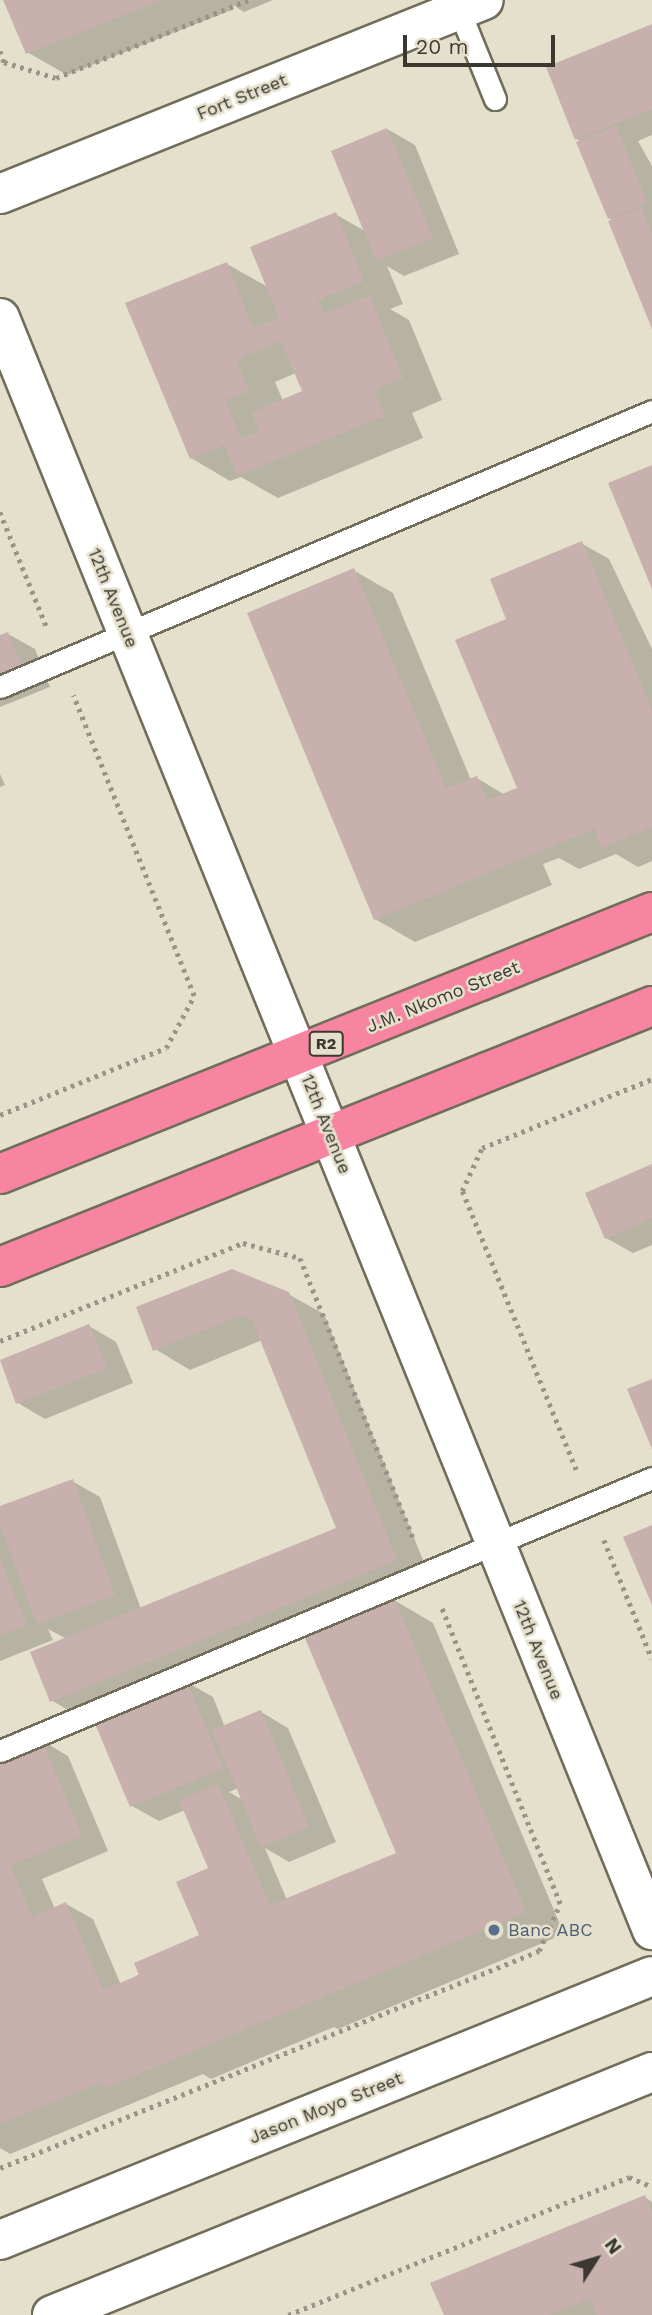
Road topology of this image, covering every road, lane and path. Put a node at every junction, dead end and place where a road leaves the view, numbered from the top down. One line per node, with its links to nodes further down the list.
1 (248, 0): 3 (path)
2 (472, 5): 4 (lane); 5 (street, Fort Street)
3 (0, 51)
4 (495, 99)
5 (0, 194)
6 (0, 318): 9 (street, 12th Avenue)
7 (652, 411): 9 (lane)
8 (0, 512): 10 (path)
9 (127, 633): 10 (lane); 14 (street, 12th Avenue)
10 (60, 661): 11 (lane); 16 (path)
11 (0, 687)
12 (652, 912): 14 (highway, J.M. Nkomo Street / R2)
13 (652, 1006): 17 (highway)
14 (298, 1055): 17 (street, 12th Avenue); 18 (highway, J.M. Nkomo Street / R2)
15 (652, 1079): 22 (path)
16 (0, 1115)
17 (330, 1135): 19 (highway); 23 (street, 12th Avenue)
18 (0, 1174)
19 (0, 1267)
20 (0, 1341): 24 (path)
21 (652, 1478): 22 (lane)
22 (589, 1503): 23 (lane); 25 (path)
23 (494, 1541): 24 (lane); 27 (street, 12th Avenue)
24 (426, 1569): 26 (lane); 30 (path)
25 (652, 1659)
26 (0, 1751)
27 (652, 1930)
28 (652, 1976): 32 (street, Jason Moyo Street)
29 (652, 2073): 33 (street)
30 (0, 2168)
31 (652, 2186): 34 (path)
32 (0, 2239)
33 (52, 2315)
34 (288, 2315)

